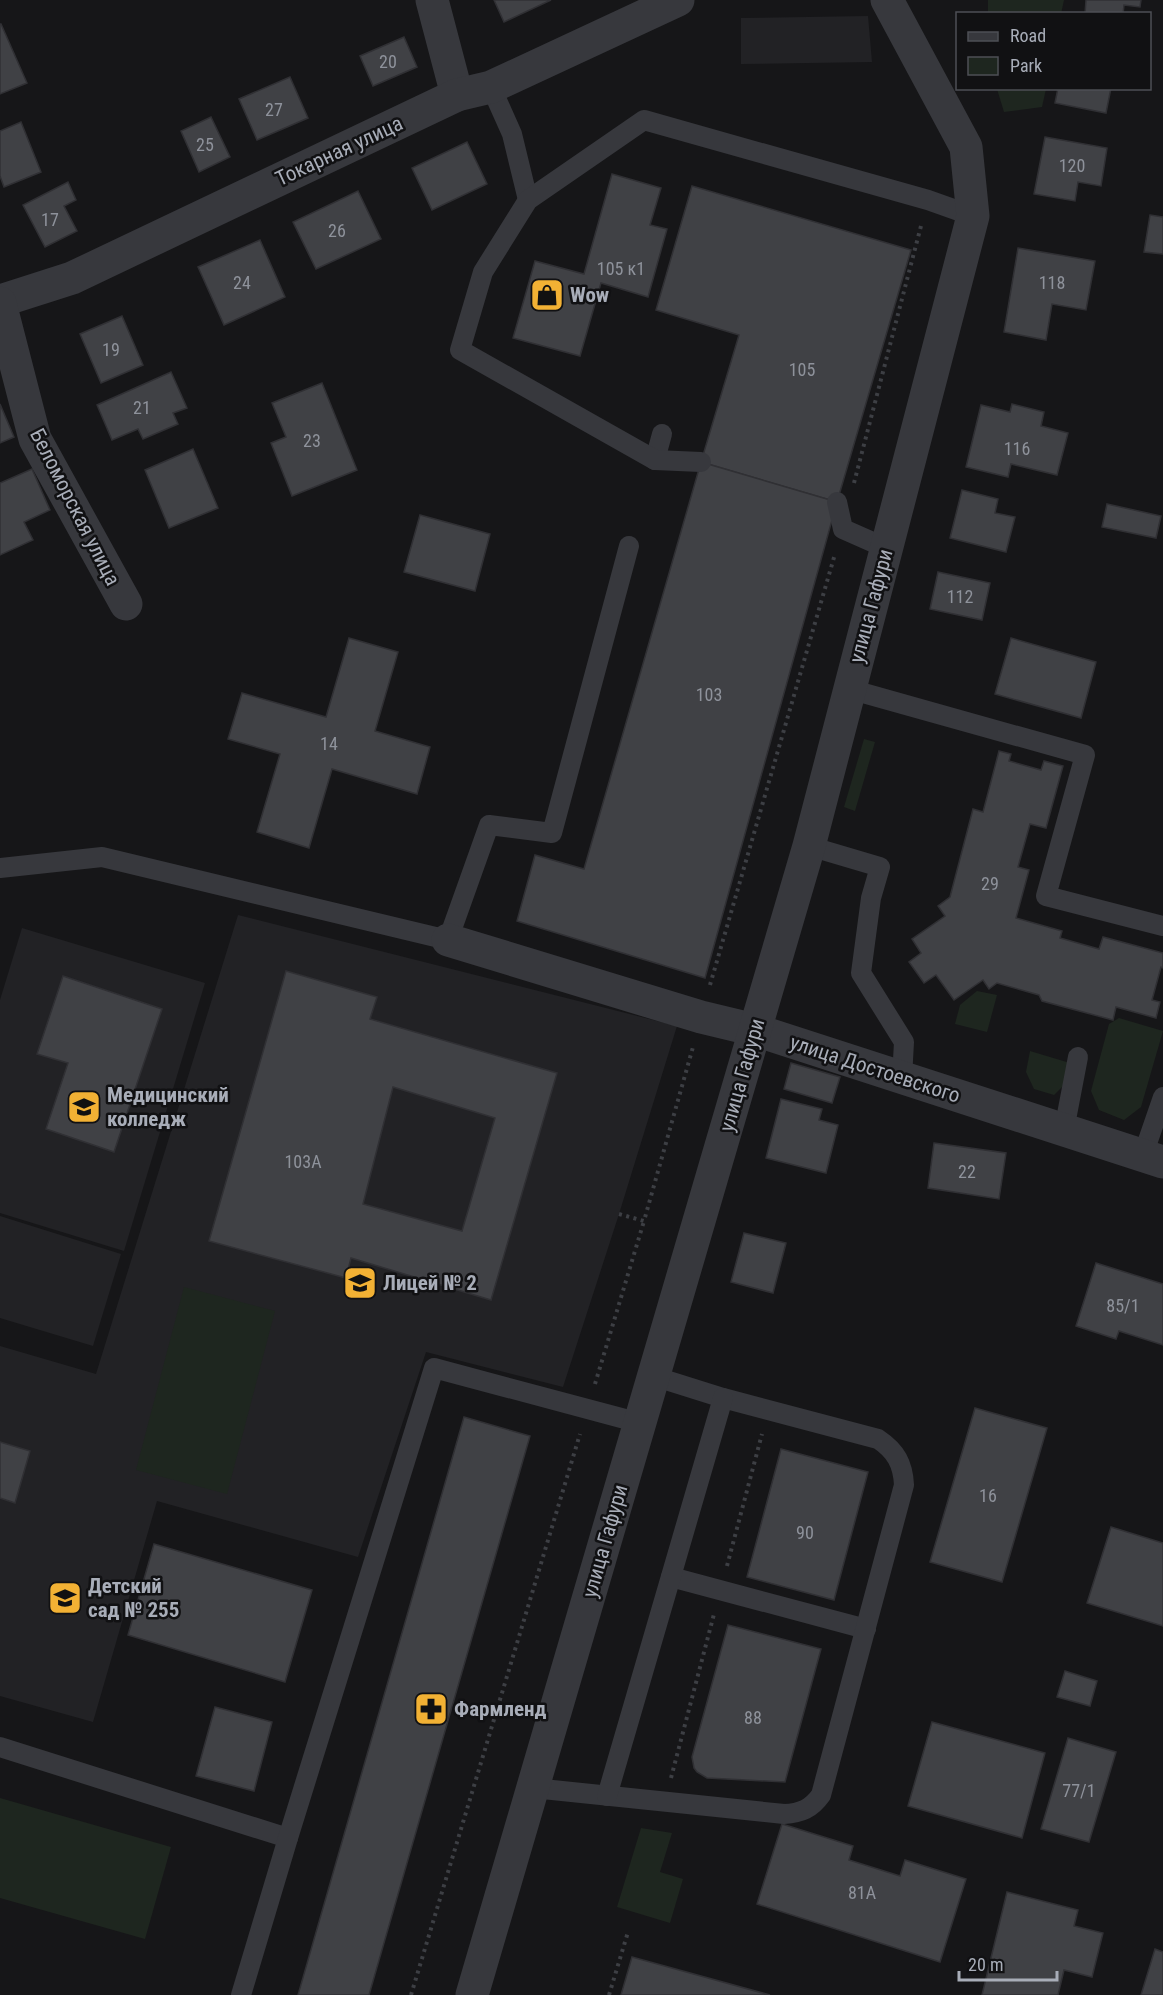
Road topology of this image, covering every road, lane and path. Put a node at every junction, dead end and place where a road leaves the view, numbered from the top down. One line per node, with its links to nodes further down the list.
1 (432, 0): 5 (street)
2 (678, 0): 4 (street, Токарная улица)
3 (887, 0): 8 (street, улица Гафури)
4 (491, 87): 5 (street, Токарная улица); 6 (lane)
5 (457, 95): 9 (street, Токарная улица)
6 (528, 200): 7 (lane); 11 (lane)
7 (927, 200): 8 (lane); 14 (path)
8 (972, 216): 16 (street, улица Гафури)
9 (0, 302): 17 (street, Беломорская улица)
10 (662, 434): 11 (lane)
11 (655, 460): 12 (lane)
12 (701, 462)
13 (837, 502): 14 (lane)
14 (843, 529): 16 (lane); 23 (path)
15 (629, 546): 22 (lane)
16 (886, 548): 18 (street, улица Гафури)
17 (126, 604)
18 (849, 689): 19 (street, улица Гафури); 21 (lane)
19 (809, 846): 24 (street, улица Гафури); 26 (lane)
20 (0, 868): 22 (lane)
21 (1163, 926)
22 (448, 940): 23 (street, улица Достоевского)
23 (701, 1017): 24 (street, улица Достоевского); 31 (path)
24 (755, 1030): 26 (street, улица Достоевского); 32 (street, улица Гафури)
25 (1078, 1057): 28 (lane)
26 (902, 1078): 28 (street, улица Достоевского)
27 (1163, 1097): 29 (lane)
28 (1064, 1130): 29 (street, улица Достоевского)
29 (1153, 1159)
30 (619, 1214): 31 (path)
31 (644, 1221): 34 (path)
32 (653, 1376): 33 (lane); 35 (street, улица Гафури)
33 (723, 1398): 36 (lane); 37 (lane)
34 (588, 1409): 35 (lane); 41 (lane); 44 (path)
35 (640, 1423): 39 (street, улица Гафури)
36 (671, 1577): 37 (lane); 40 (lane)
37 (866, 1629): 40 (lane)
38 (0, 1748): 41 (lane)
39 (533, 1788): 40 (lane); 45 (street, улица Гафури)
40 (607, 1796)
41 (288, 1838): 43 (lane)
42 (628, 1932): 46 (path)
43 (241, 1995)
44 (411, 1995)
45 (472, 1995)
46 (609, 1995)

